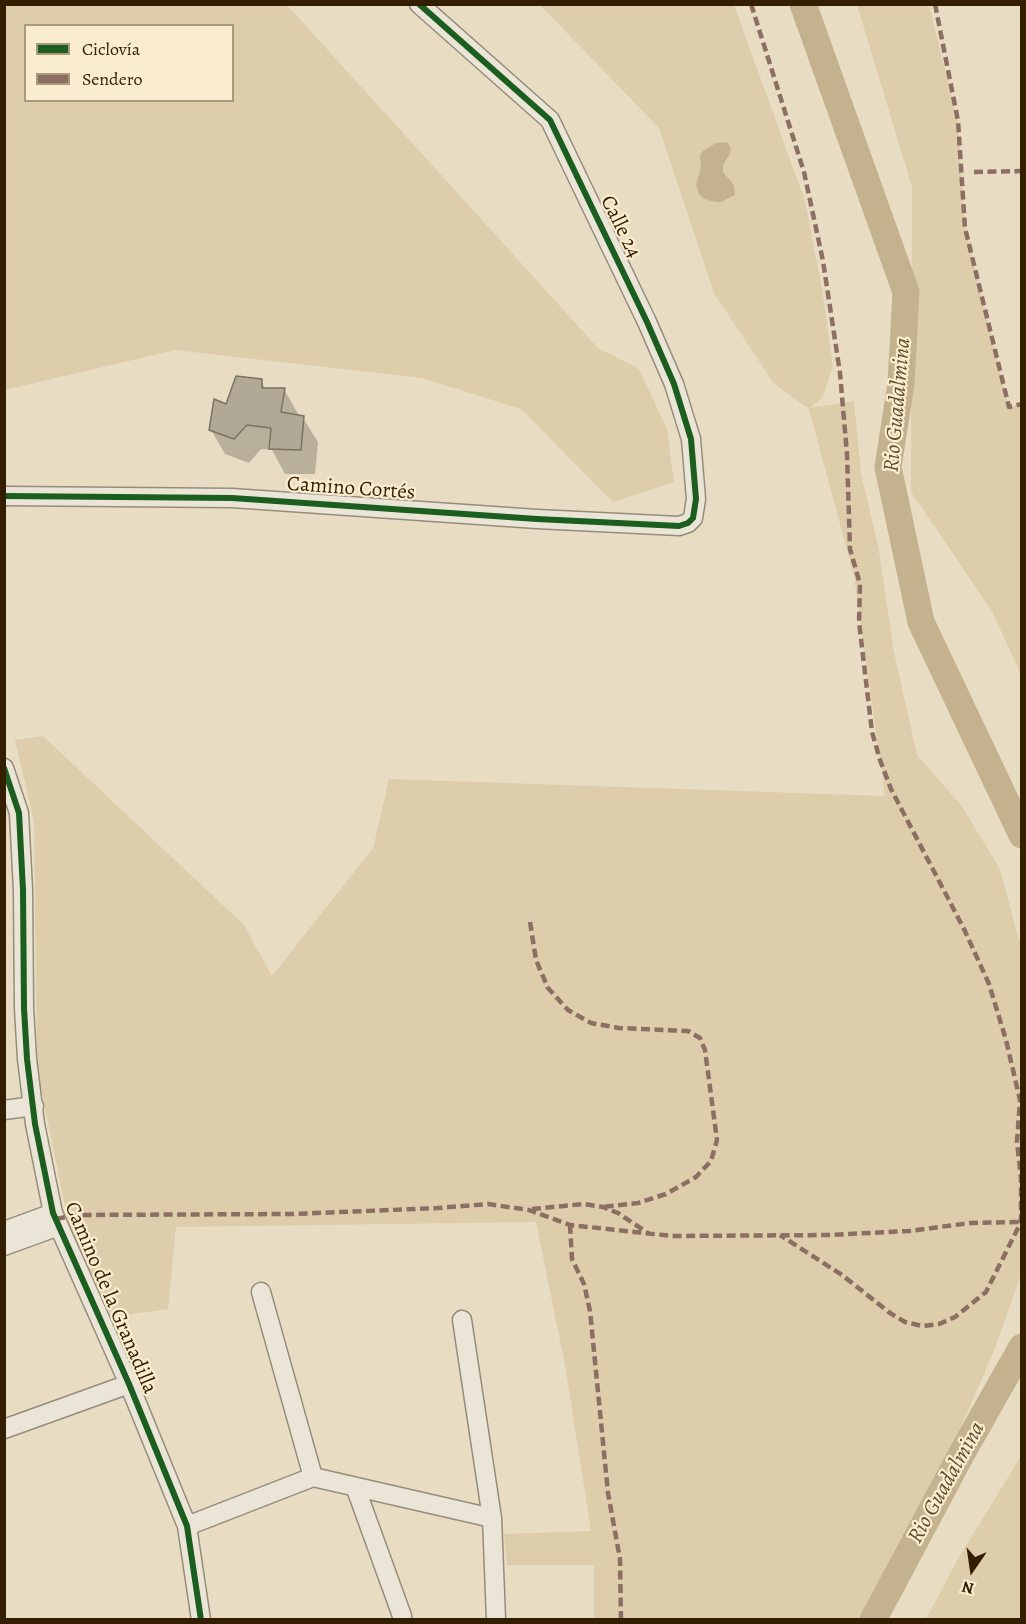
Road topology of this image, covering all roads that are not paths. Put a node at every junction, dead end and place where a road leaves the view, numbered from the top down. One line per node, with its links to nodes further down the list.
1 (419, 4): 3 (street, Calle 24)
2 (4, 496): 3 (street, Camino Cortés)
3 (693, 518)
4 (4, 768): 5 (street, Camino de la Granadilla)
5 (34, 1106): 6 (street); 7 (street, Camino de la Granadilla)
6 (4, 1110)
7 (56, 1219): 8 (street); 9 (street); 12 (street, Camino de la Granadilla)
8 (4, 1231)
9 (4, 1245)
10 (261, 1292): 14 (street)
11 (462, 1320): 16 (street)
12 (129, 1384): 13 (street); 17 (street, Camino de la Granadilla)
13 (4, 1430)
14 (313, 1478): 15 (street); 17 (street)
15 (356, 1488): 16 (street); 19 (street)
16 (492, 1518): 20 (street)
17 (187, 1526): 18 (street, Camino de la Granadilla)
18 (201, 1620)
19 (402, 1620)
20 (496, 1620)

